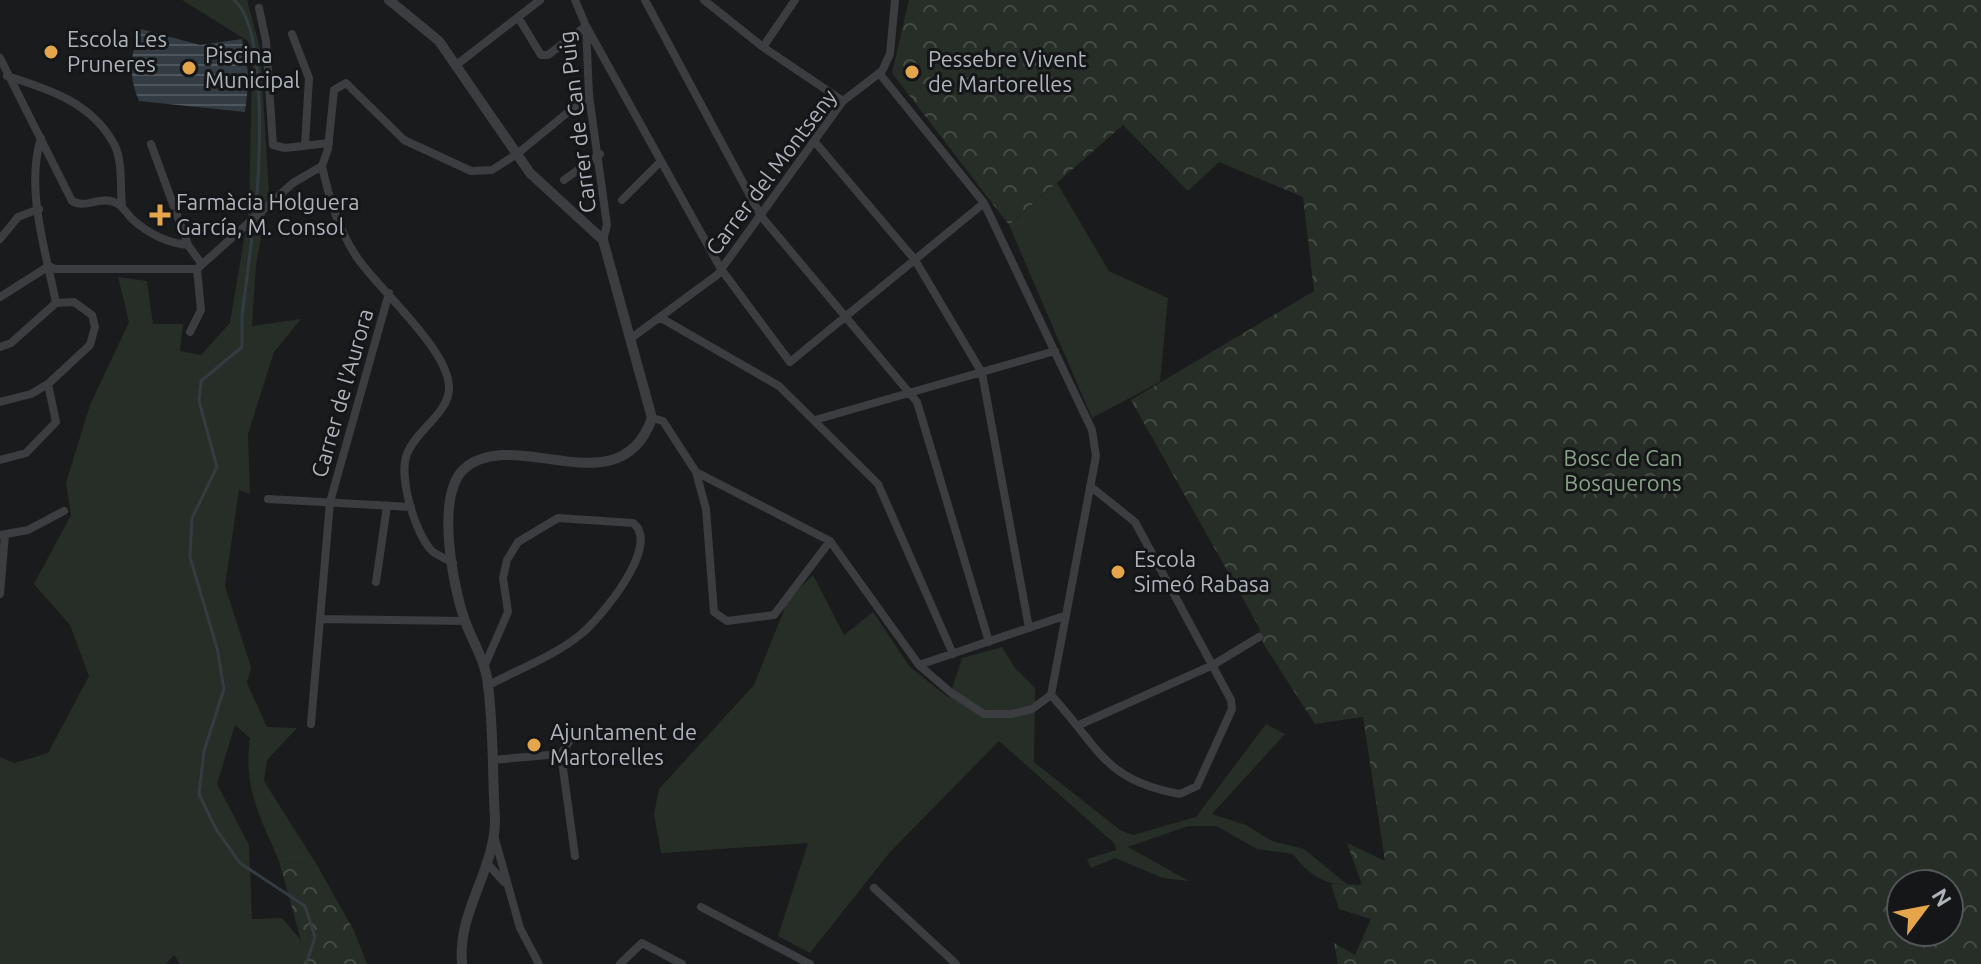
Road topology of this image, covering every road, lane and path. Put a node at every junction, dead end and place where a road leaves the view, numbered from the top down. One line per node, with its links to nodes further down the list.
1 (389, 0): 14 (street)
2 (540, 0): 9 (street)
3 (575, 0): 10 (street, Carrer de Can Puig)
4 (645, 0): 33 (street)
5 (704, 0): 12 (street)
6 (795, 0): 12 (street)
7 (895, 0): 15 (street)
8 (259, 8): 23 (street)
9 (518, 17): 10 (street); 14 (street)
10 (586, 26): 17 (street, Carrer de Can Puig); 26 (street)
11 (292, 34): 23 (street)
12 (763, 47): 18 (street)
13 (0, 58): 16 (street)
14 (455, 66): 24 (street)
15 (879, 73): 18 (street, Carrer del Montseny); 30 (street)
16 (7, 76): 19 (street); 31 (street)
17 (589, 95): 24 (street); 25 (street, Carrer de Can Puig)
18 (843, 101): 20 (street, Carrer del Montseny)
19 (41, 138): 31 (street); 32 (street)
20 (815, 142): 33 (street, Carrer del Montseny); 37 (street)
21 (329, 143): 23 (street); 24 (street); 27 (street)
22 (151, 144): 36 (street)
23 (305, 145)
24 (517, 154): 35 (street)
25 (600, 154): 28 (street); 35 (street, Carrer de Can Puig)
26 (661, 161): 29 (street); 40 (street)
27 (322, 166): 39 (street); 41 (street)
28 (564, 180)
29 (622, 200)
30 (984, 203): 37 (street); 49 (street)
31 (122, 206): 36 (street)
32 (39, 209): 34 (street); 38 (street)
33 (761, 216): 40 (street, Carrer del Montseny); 44 (street)
34 (0, 239)
35 (603, 240): 47 (street)
36 (188, 245): 39 (street)
37 (915, 260): 44 (street); 50 (street)
38 (49, 266): 39 (street); 42 (street); 43 (street)
39 (199, 266): 46 (street)
40 (721, 269): 44 (street); 45 (street, Carrer del Montseny)
41 (389, 293): 60 (street, Carrer de l'Aurora); 62 (street)
42 (0, 297)
43 (56, 303): 48 (street); 51 (street)
44 (847, 316): 52 (street)
45 (661, 318): 47 (street, Carrer del Montseny); 55 (street)
46 (190, 332)
47 (630, 339): 54 (street)
48 (0, 347)
49 (1055, 351): 50 (street); 58 (street)
50 (982, 373): 52 (street); 72 (street)
51 (48, 384): 53 (street); 56 (street)
52 (910, 393): 55 (street); 74 (street)
53 (0, 402)
54 (652, 418): 57 (street); 66 (street)
55 (815, 420): 75 (street)
56 (0, 460)
57 (696, 472): 65 (street); 65 (street)
58 (1090, 486): 69 (street); 77 (street)
59 (268, 499): 60 (street)
60 (330, 502): 61 (street); 70 (street, Carrer de l'Aurora)
61 (387, 506): 62 (street); 67 (street)
62 (411, 507): 66 (street)
63 (64, 511): 64 (street)
64 (3, 535): 68 (street)
65 (830, 541): 76 (street)
66 (453, 563): 71 (street)
67 (376, 582)
68 (0, 594)
69 (1064, 616): 72 (street); 80 (street)
70 (320, 619): 71 (street); 81 (street, Carrer de l'Aurora)
71 (465, 621): 78 (street)
72 (1029, 628): 74 (street)
73 (1259, 637): 77 (street)
74 (989, 642): 75 (street)
75 (953, 654): 76 (street)
76 (919, 665): 80 (street)
77 (1213, 665): 82 (street); 82 (street)
78 (483, 668): 79 (street); 79 (street)
79 (487, 686): 85 (street)
80 (1051, 695): 82 (street)
81 (311, 724)
82 (1079, 725)
83 (576, 731): 84 (street)
84 (561, 754): 85 (street); 87 (street)
85 (492, 760): 86 (street)
86 (495, 839): 88 (street); 89 (street)
87 (575, 856)
88 (487, 860): 89 (street); 90 (street); 91 (street)
89 (503, 867): 93 (street)
90 (479, 880): 91 (street); 95 (street)
91 (503, 882): 93 (street)
92 (874, 888): 100 (street)
93 (510, 894): 96 (street)
94 (701, 907): 99 (street)
95 (462, 964)
96 (539, 964)
97 (620, 964): 98 (street)
98 (682, 964)
99 (810, 964)
100 (956, 964)

